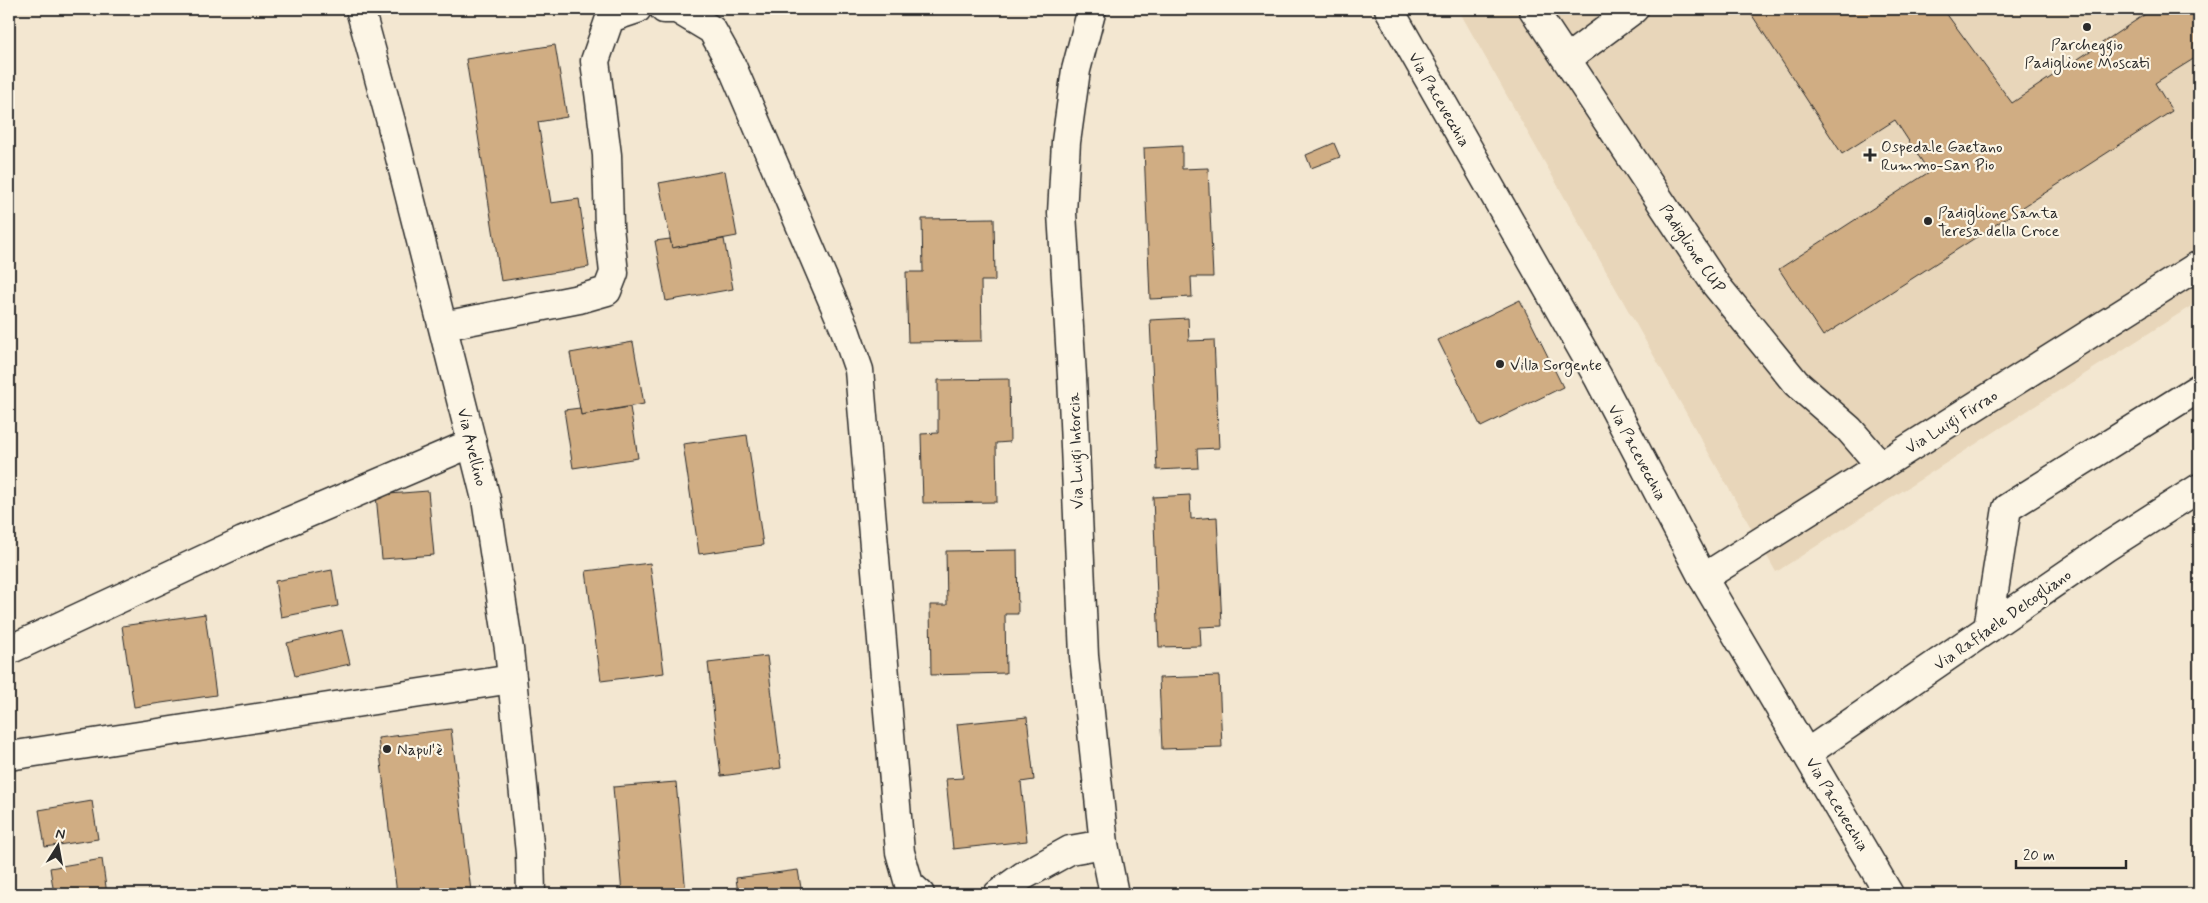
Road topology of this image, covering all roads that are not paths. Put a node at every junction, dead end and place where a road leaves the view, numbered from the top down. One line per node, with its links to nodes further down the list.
1 (360, 9): 10 (street, Via Avellino)
2 (637, 9): 10 (street)
3 (664, 9): 23 (street)
4 (1092, 9): 21 (street, Via Luigi Intorcia)
5 (1390, 9): 15 (street, Via Pacevecchia)
6 (1533, 9): 8 (street, Padiglione CUP)
7 (1634, 9): 8 (street)
8 (1567, 59): 13 (street, Padiglione CUP)
9 (2199, 265): 13 (street, Via Luigi Firrao)
10 (442, 326): 12 (street, Via Avellino)
11 (2199, 388): 16 (street)
12 (472, 444): 17 (street); 18 (street, Via Avellino)
13 (1881, 466): 15 (street, Via Luigi Firrao)
14 (2199, 488): 16 (street, Via Raffaele Delcogliano)
15 (1703, 578): 19 (street, Via Pacevecchia)
16 (1988, 629): 19 (street, Via Raffaele Delcogliano)
17 (9, 650)
18 (512, 679): 20 (street); 22 (street, Via Avellino)
19 (1808, 754): 26 (street, Via Pacevecchia)
20 (9, 756)
21 (1104, 844): 24 (street); 25 (street, Via Luigi Intorcia)
22 (531, 894)
23 (920, 894)
24 (998, 894)
25 (1114, 894)
26 (1889, 894)

